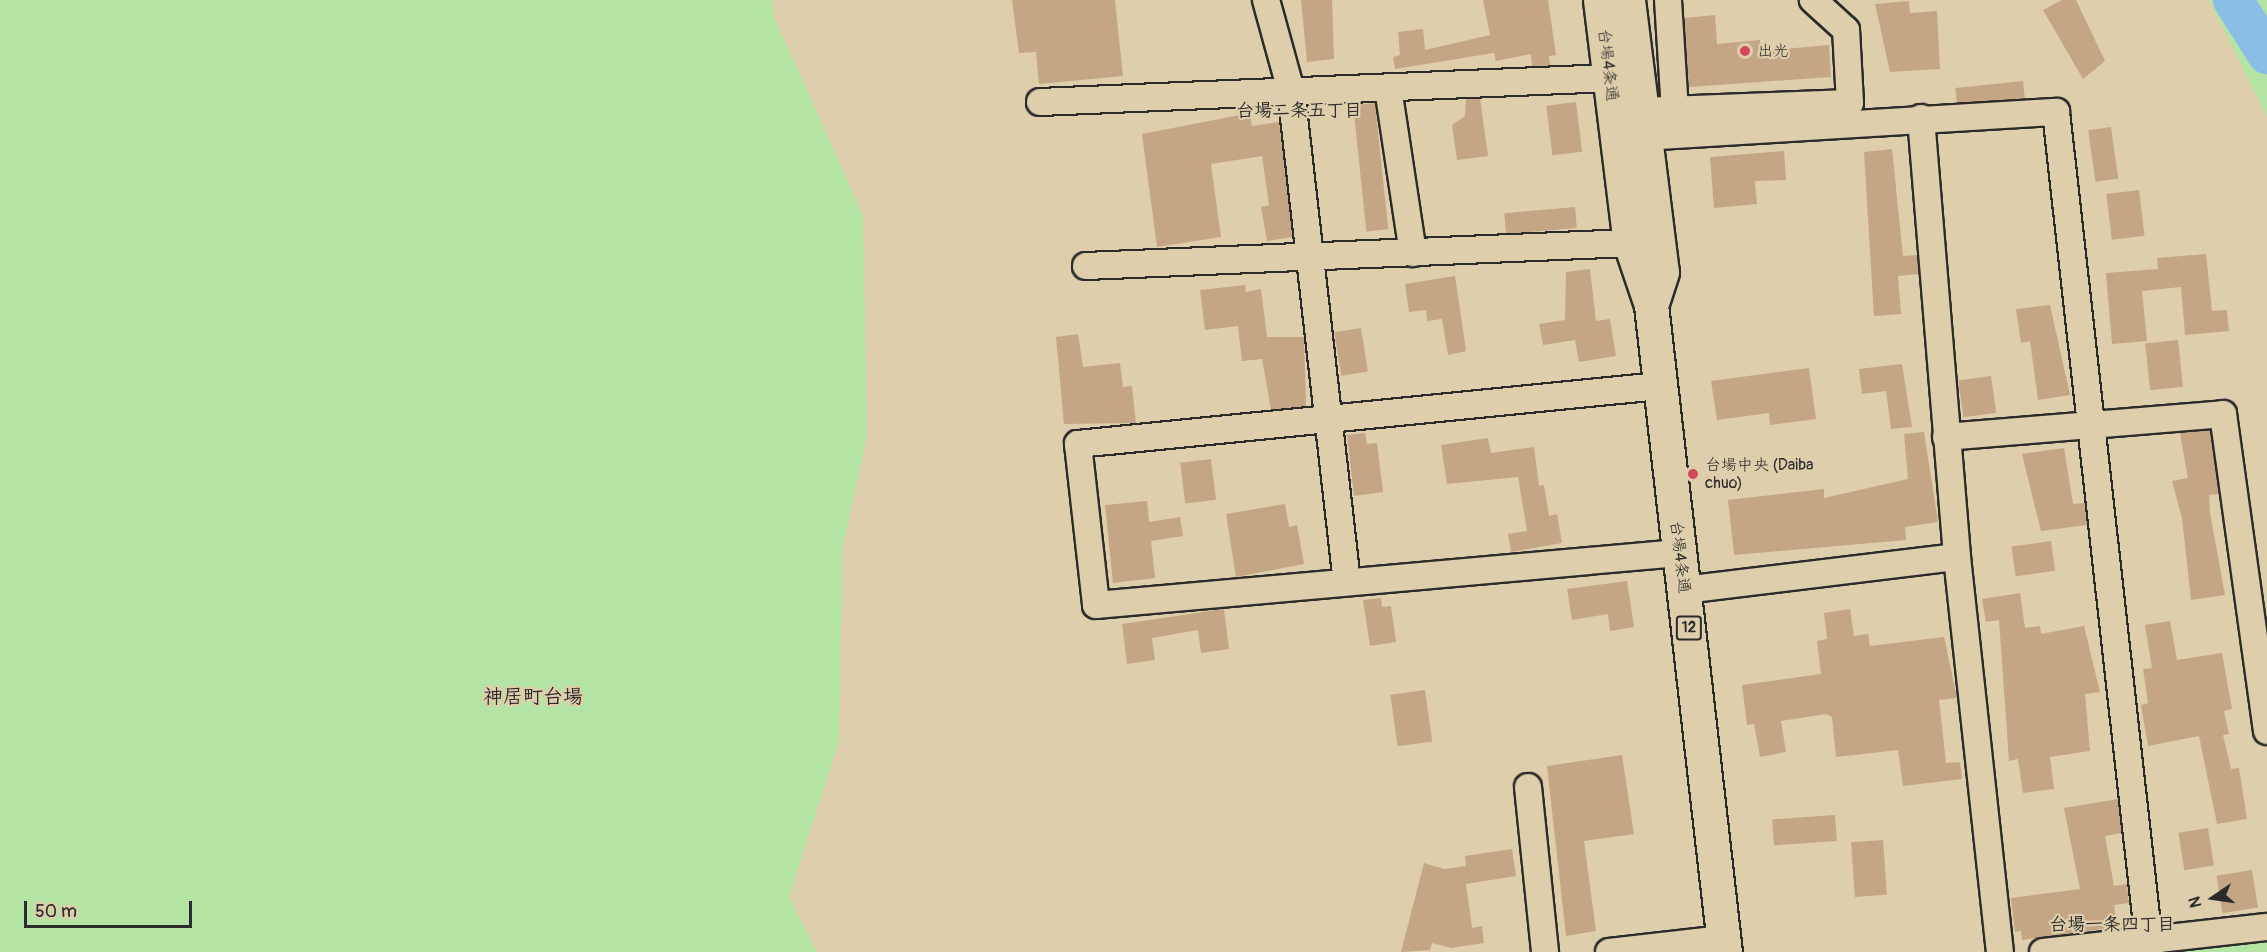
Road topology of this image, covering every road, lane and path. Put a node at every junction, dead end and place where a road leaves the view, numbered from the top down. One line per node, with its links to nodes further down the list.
1 (1266, 0): 8 (street)
2 (1600, 0): 6 (highway, 台場4条通 / 12)
3 (1628, 0): 12 (highway, 台場4条通 / 12)
4 (1668, 0): 10 (street)
5 (1813, 0): 10 (street)
6 (1610, 78): 7 (street); 13 (highway, 台場4条通 / 12)
7 (1388, 88): 8 (street); 14 (street)
8 (1291, 91): 9 (street); 15 (street)
9 (1040, 102)
10 (1675, 110): 12 (street)
11 (1921, 118): 12 (street); 20 (street); 21 (street)
12 (1642, 124): 17 (highway, 台場4条通 / 12)
13 (1630, 243): 14 (street); 17 (highway, 台場4条通 / 12)
14 (1413, 253): 15 (street)
15 (1312, 259): 16 (street); 19 (street)
16 (1086, 266)
17 (1651, 305): 18 (highway, 台場4条通 / 12)
18 (1659, 386): 19 (street); 22 (highway, 台場4条通 / 12)
19 (1329, 422): 24 (street); 24 (street)
20 (2088, 423): 21 (street); 26 (street); 29 (street)
21 (1946, 437): 23 (street)
22 (1679, 554): 24 (street); 25 (highway, 台場4条通 / 12)
23 (1957, 557): 25 (street); 33 (street)
24 (1347, 580)
25 (1684, 590): 30 (highway, 台場4条通 / 12)
26 (2267, 731)
27 (1528, 787): 31 (street)
28 (2267, 927): 29 (street)
29 (2149, 945): 34 (street)
30 (1724, 946): 32 (street)
31 (1545, 952)
32 (1609, 952)
33 (2000, 952)
34 (2043, 952)

